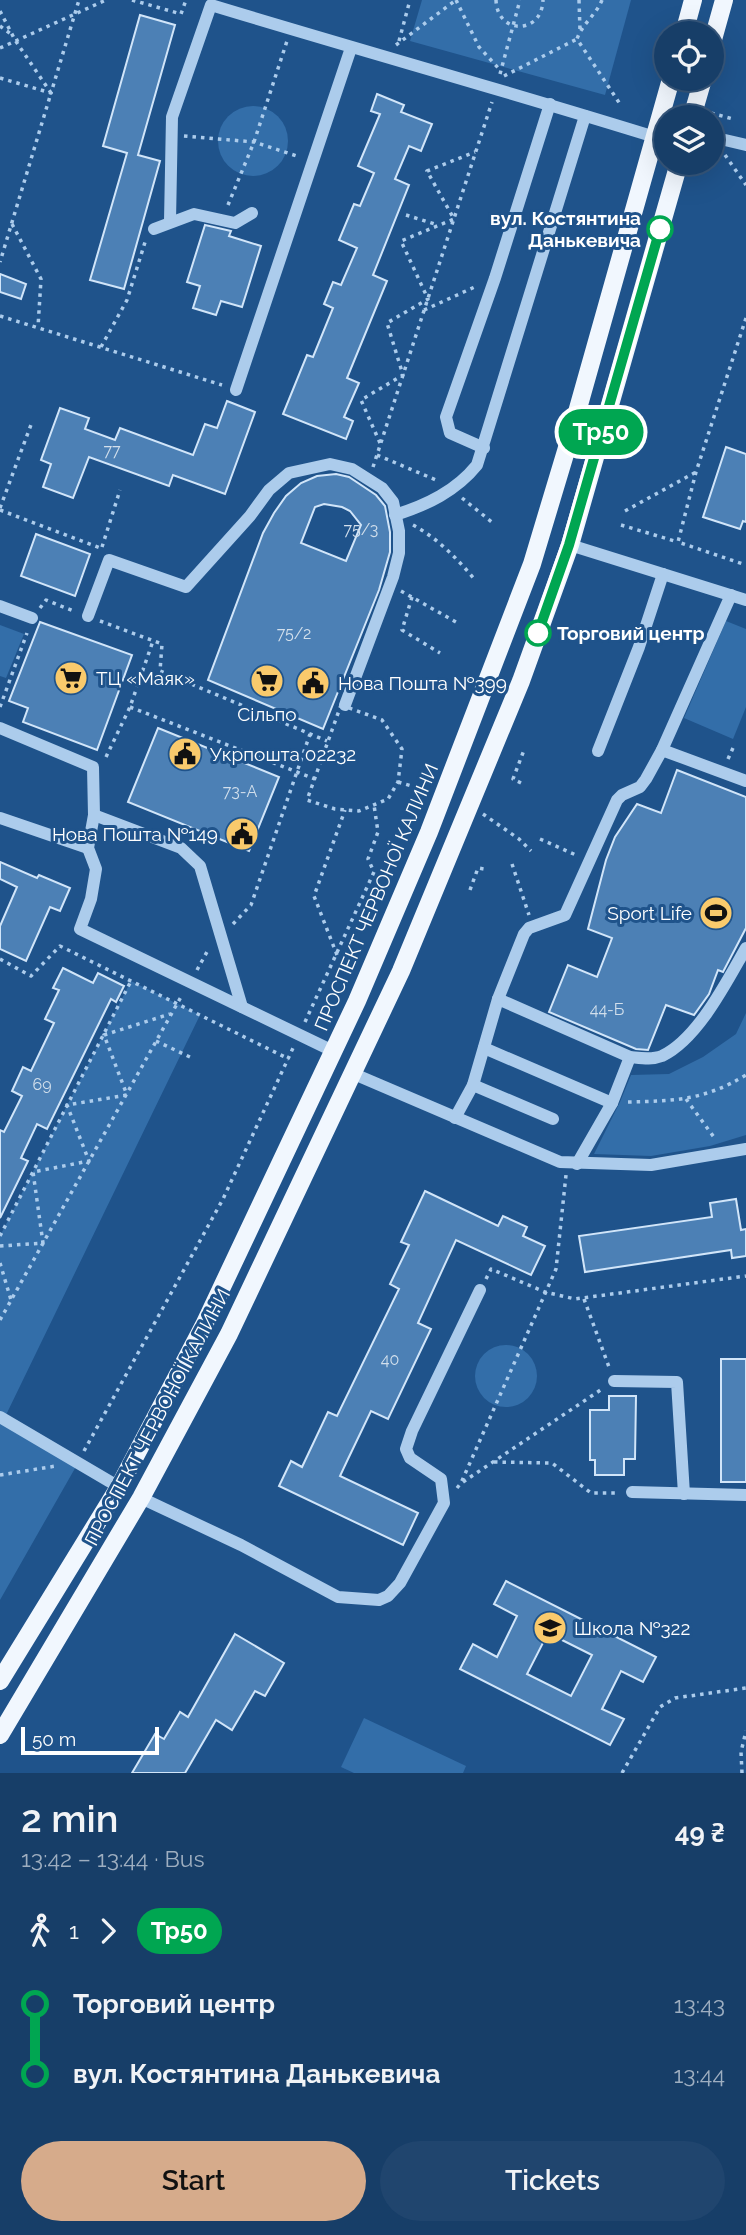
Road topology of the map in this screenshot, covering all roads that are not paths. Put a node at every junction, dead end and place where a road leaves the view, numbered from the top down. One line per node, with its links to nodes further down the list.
1 (693, 0): 3 (main road)
2 (724, 0): 4 (main road)
3 (687, 21)
4 (718, 21)
5 (351, 48): 6 (street); 14 (street); 16 (street)
6 (550, 104): 7 (street); 17 (street)
7 (585, 116): 8 (street); 17 (street)
8 (654, 137)
9 (724, 140): 11 (street)
10 (654, 141): 38 (main road, ПРОСПЕКТ ЧЕРВОНОЇ КАЛИНИ)
11 (746, 145)
12 (677, 175): 19 (main road, ПРОСПЕКТ ЧЕРВОНОЇ КАЛИНИ)
13 (252, 213): 14 (street)
14 (170, 221): 15 (street)
15 (154, 229)
16 (236, 390)
17 (484, 448): 18 (street)
18 (395, 515): 24 (street); 26 (street)
19 (569, 545): 20 (street); 40 (main road, ПРОСПЕКТ ЧЕРВОНОЇ КАЛИНИ)
20 (663, 574): 21 (street); 29 (street)
21 (731, 595): 22 (street); 28 (street)
22 (746, 600)
23 (0, 606): 25 (street)
24 (88, 616)
25 (32, 618)
26 (345, 705)
27 (0, 728): 31 (street)
28 (662, 750): 30 (street); 35 (street)
29 (598, 751)
30 (746, 781)
31 (93, 815): 33 (street); 36 (street)
32 (0, 818): 33 (street)
33 (88, 848): 36 (street)
34 (746, 948): 39 (street)
35 (498, 999): 37 (street); 39 (street)
36 (242, 1007): 38 (street)
37 (484, 1048): 41 (street); 42 (street)
38 (333, 1051): 50 (main road, ПРОСПЕКТ ЧЕРВОНОЇ КАЛИНИ)
39 (630, 1057): 42 (street)
40 (354, 1074): 43 (street); 54 (main road, ПРОСПЕКТ ЧЕРВОНОЇ КАЛИНИ)
41 (473, 1085): 43 (street); 44 (street)
42 (612, 1103): 46 (street)
43 (455, 1118): 46 (street)
44 (553, 1119)
45 (746, 1149): 46 (street)
46 (572, 1168)
47 (480, 1290): 54 (street)
48 (614, 1381): 52 (street)
49 (0, 1417): 50 (street)
50 (119, 1487): 55 (main road, ПРОСПЕКТ ЧЕРВОНОЇ КАЛИНИ)
51 (632, 1492): 52 (street)
52 (684, 1494): 53 (street)
53 (746, 1495)
54 (142, 1498): 56 (main road, ПРОСПЕКТ ЧЕРВОНОЇ КАЛИНИ)
55 (0, 1681)
56 (0, 1735)

